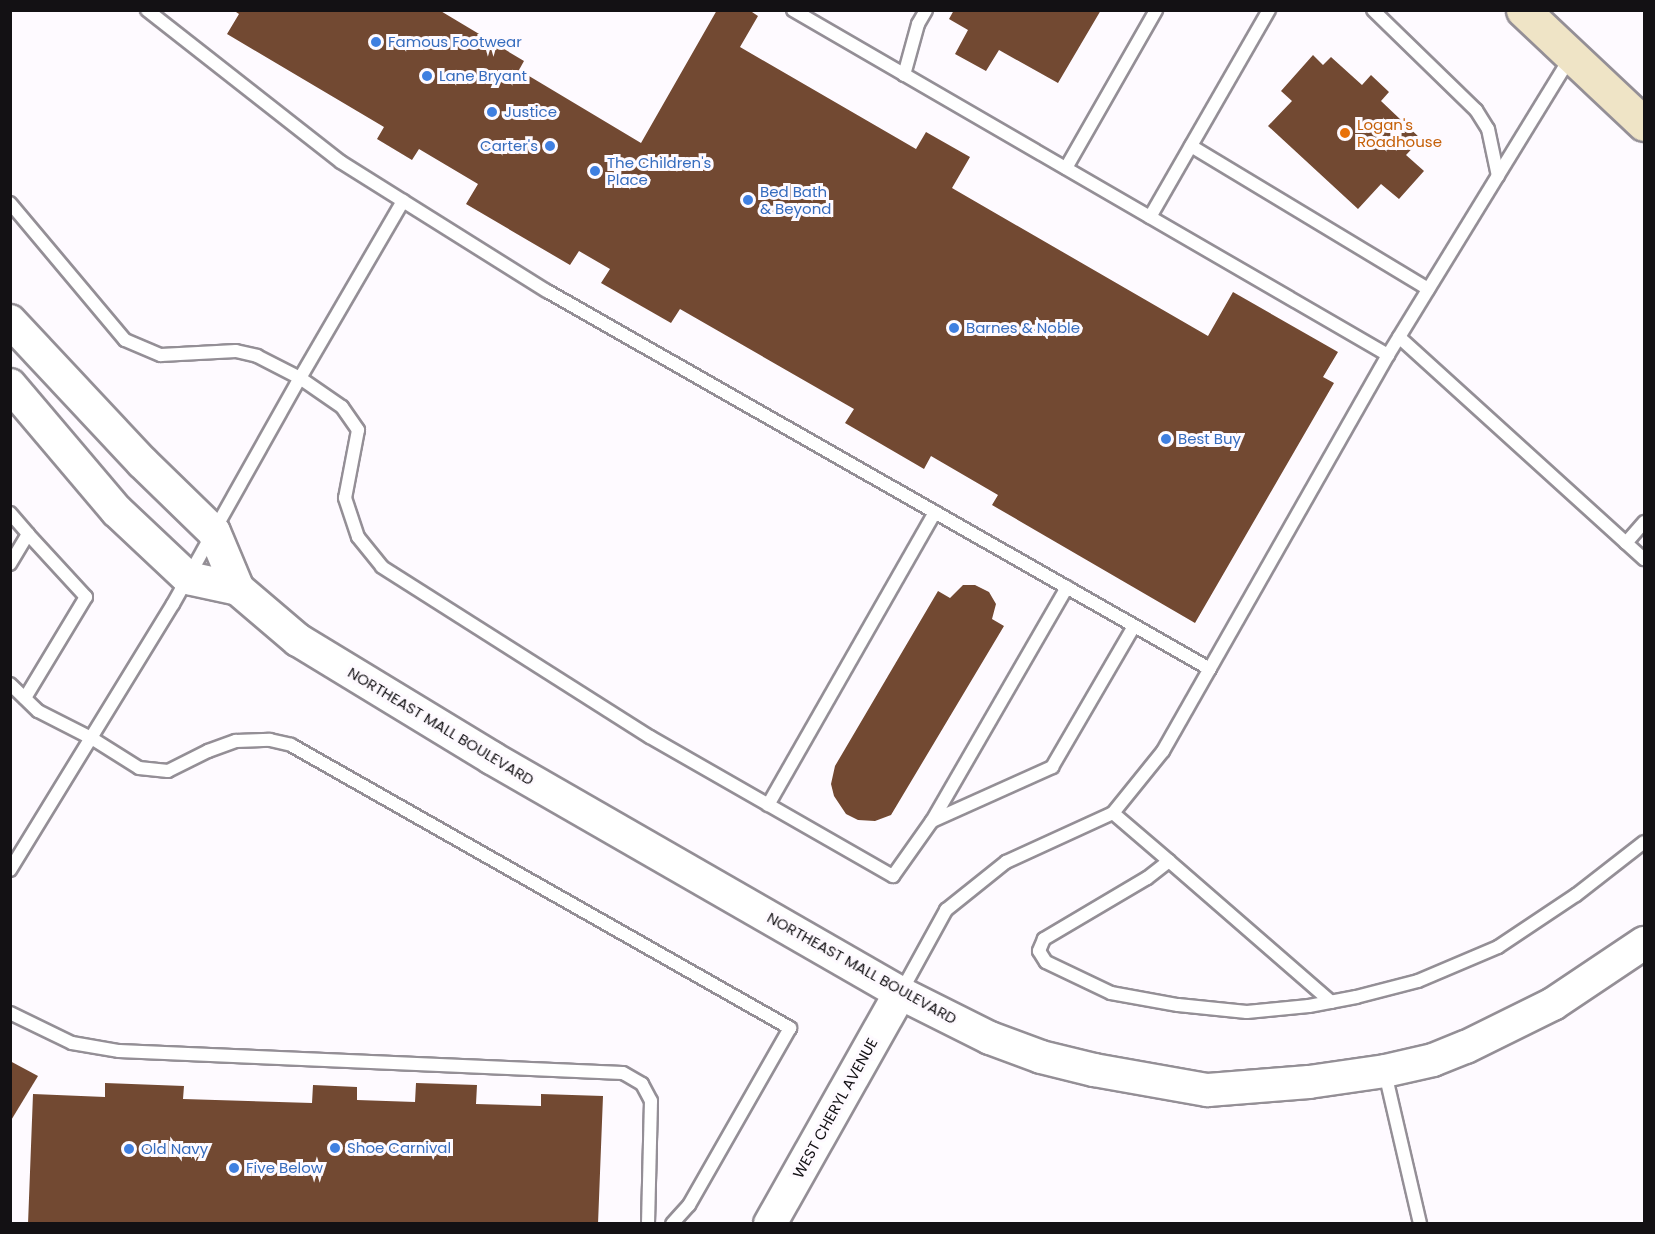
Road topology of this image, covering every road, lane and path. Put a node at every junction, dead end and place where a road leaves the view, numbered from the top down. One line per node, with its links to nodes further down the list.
1 (147, 10): 14 (lane)
2 (794, 10): 9 (lane)
3 (926, 10): 9 (lane)
4 (1156, 10): 12 (lane)
5 (1269, 10): 11 (lane)
6 (1373, 10): 13 (lane)
7 (1523, 10): 8 (main road)
8 (1571, 56): 10 (main road); 13 (lane)
9 (904, 75): 12 (lane)
10 (1644, 124)
11 (1191, 146): 16 (lane); 17 (lane)
12 (1066, 168): 16 (lane)
13 (1498, 176): 17 (lane)
14 (403, 201): 21 (lane); 23 (lane)
15 (10, 203): 21 (lane)
16 (1150, 217): 20 (lane)
17 (1428, 289): 19 (lane)
18 (10, 321): 26 (street, NORTHEAST MALL BOULEVARD)
19 (1399, 337): 20 (lane); 28 (lane)
20 (1388, 355): 35 (lane)
21 (300, 378): 26 (lane); 39 (lane)
22 (10, 385): 31 (street)
23 (935, 512): 32 (lane); 39 (lane)
24 (10, 513): 27 (lane)
25 (1644, 522): 28 (lane)
26 (214, 532): 31 (lane); 33 (street, NORTHEAST MALL BOULEVARD)
27 (28, 534): 30 (lane); 37 (lane)
28 (1626, 543): 29 (lane)
29 (1644, 559)
30 (10, 564)
31 (188, 578): 33 (street, NORTHEAST MALL BOULEVARD); 38 (lane)
32 (1067, 587): 34 (lane); 41 (lane)
33 (238, 589): 46 (street, NORTHEAST MALL BOULEVARD)
34 (1134, 626): 35 (lane); 41 (lane)
35 (1210, 669): 40 (lane)
36 (10, 684): 37 (lane)
37 (24, 698): 38 (lane)
38 (93, 739): 44 (lane); 51 (lane)
39 (768, 805): 41 (lane)
40 (1113, 813): 43 (lane); 46 (lane)
41 (932, 821)
42 (1644, 842): 47 (lane)
43 (1169, 861): 47 (lane); 47 (lane)
44 (10, 870)
45 (1644, 943): 49 (street, NORTHEAST MALL BOULEVARD)
46 (900, 993): 49 (street, NORTHEAST MALL BOULEVARD); 52 (street, WEST CHERYL AVENUE)
47 (1331, 1002)
48 (10, 1013): 50 (lane)
49 (1385, 1071): 53 (lane)
50 (648, 1224)
51 (672, 1224)
52 (770, 1224)
53 (1420, 1224)

